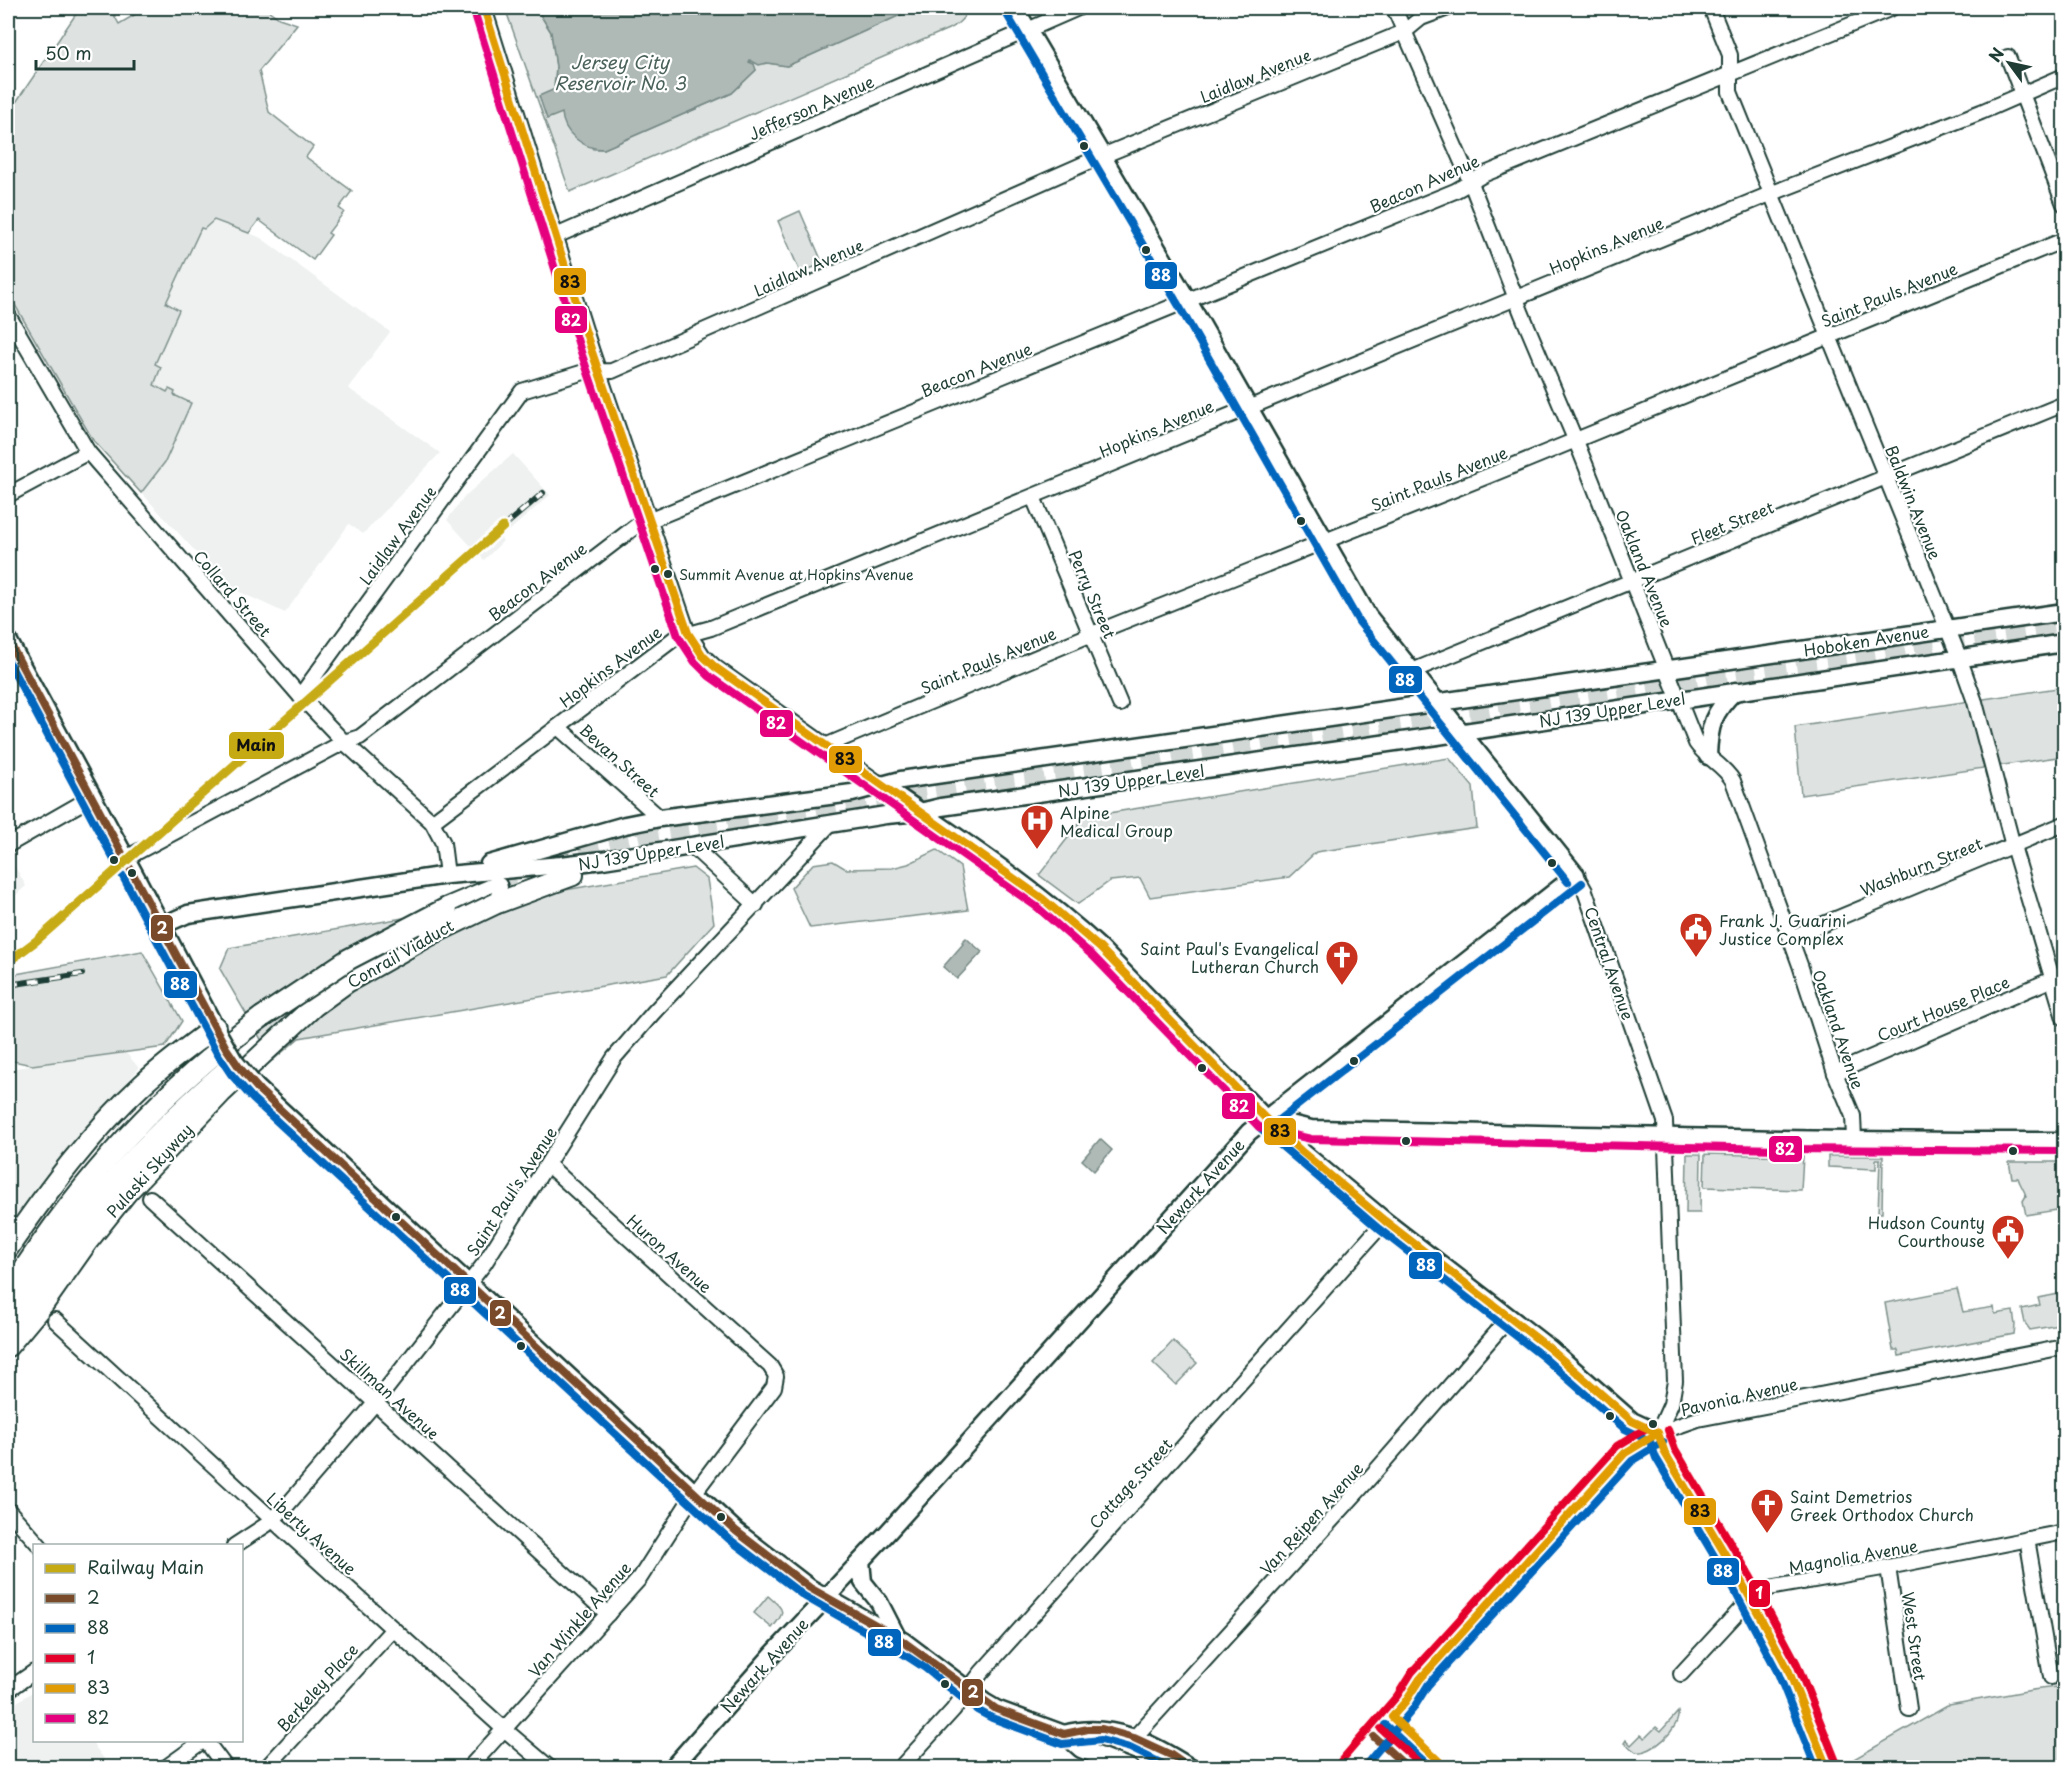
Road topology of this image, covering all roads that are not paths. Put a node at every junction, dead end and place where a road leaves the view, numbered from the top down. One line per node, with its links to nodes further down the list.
1 (484, 8): 18 (street)
2 (1015, 8): 8 (main road, Central Avenue)
3 (1078, 8): 8 (street, Jefferson Avenue)
4 (1394, 8): 9 (street, Oakland Avenue)
5 (1448, 8): 9 (street, Laidlaw Avenue)
6 (1711, 8): 11 (street, Baldwin Avenue)
7 (1892, 8): 11 (street, Beacon Avenue)
8 (1028, 30): 14 (main road, Central Avenue); 18 (street, Jefferson Avenue)
9 (1404, 32): 14 (street, Laidlaw Avenue); 15 (street, Oakland Avenue)
10 (2008, 57): 13 (street)
11 (1729, 73): 15 (street, Beacon Avenue); 16 (street, Baldwin Avenue)
12 (2064, 76): 13 (street, Hopkins Avenue)
13 (2023, 94): 16 (street, Hopkins Avenue); 17 (street)
14 (1102, 156): 21 (main road, Central Avenue); 24 (street, Laidlaw Avenue)
15 (1471, 183): 20 (street, Oakland Avenue); 21 (street, Beacon Avenue)
16 (1770, 194): 20 (street, Hopkins Avenue); 23 (street, Baldwin Avenue)
17 (2064, 204)
18 (556, 236): 24 (street)
19 (2064, 240): 23 (street, Saint Pauls Avenue)
20 (1516, 300): 26 (street, Hopkins Avenue); 27 (street, Oakland Avenue)
21 (1188, 301): 26 (main road, Central Avenue); 32 (street, Beacon Avenue)
22 (8, 315): 28 (street, Collard Street)
23 (1828, 336): 27 (street, Saint Pauls Avenue); 29 (street, Baldwin Avenue)
24 (599, 372): 32 (street); 47 (street, Laidlaw Avenue)
25 (2064, 404): 29 (street, Fleet Street)
26 (1248, 408): 31 (street, Hopkins Avenue); 33 (main road, Central Avenue)
27 (1576, 440): 33 (street, Saint Pauls Avenue); 34 (street, Oakland Avenue)
28 (88, 452): 30 (street); 47 (street, Collard Street)
29 (1887, 477): 34 (street, Fleet Street); 36 (street, Baldwin Avenue)
30 (8, 495)
31 (1033, 497): 37 (street, Hopkins Avenue); 38 (street, Perry Street)
32 (650, 521): 37 (street); 53 (street, Beacon Avenue)
33 (1324, 541): 38 (street, Saint Pauls Avenue); 44 (main road, Central Avenue)
34 (1632, 580): 43 (street, Oakland Avenue); 44 (street, Fleet Street)
35 (2064, 612): 36 (main road, Hoboken Avenue)
36 (1948, 628): 41 (street, Baldwin Avenue); 43 (main road, Hoboken Avenue)
37 (688, 633): 51 (street, Hopkins Avenue); 54 (street)
38 (1092, 634): 50 (street, Perry Street); 54 (street, Saint Pauls Avenue)
39 (8, 640): 42 (main road)
40 (2064, 643): 41 (main road, Hoboken Avenue)
41 (1959, 657): 45 (main road, Hoboken Avenue); 65 (street, Baldwin Avenue)
42 (14, 666): 57 (main road)
43 (1668, 670): 48 (street, Oakland Avenue); 49 (main road, NJ 139 Upper Level)
44 (1412, 671): 49 (main road, Central Avenue)
45 (1815, 679): 46 (main road, NJ 139 Upper Level)
46 (1735, 691): 48 (main road, NJ 139 Upper Level); 55 (main road)
47 (300, 696): 53 (street, Collard Street)
48 (1679, 699): 52 (main road, NJ 139 Upper Level); 55 (street, Oakland Avenue)
49 (1437, 702): 52 (main road, Central Avenue); 56 (main road, NJ 139 Upper Level)
50 (1120, 704)
51 (558, 726): 59 (street, Bevan Street); 60 (street, Hopkins Avenue)
52 (1461, 732): 58 (main road, NJ 139 Upper Level); 69 (main road, Central Avenue)
53 (344, 742): 60 (street, Collard Street); 66 (street, Beacon Avenue)
54 (825, 746): 56 (street)
55 (1708, 756): 74 (street, Oakland Avenue)
56 (880, 784): 58 (main road); 59 (main road, NJ 139 Upper Level)
57 (92, 797): 63 (street); 66 (main road)
58 (920, 812): 62 (main road, NJ 139 Upper Level); 80 (main road)
59 (660, 818): 67 (main road, NJ 139 Upper Level)
60 (432, 822): 67 (street, Collard Street)
61 (2064, 824): 65 (street, Washburn Street)
62 (829, 825): 64 (main road, NJ 139 Upper Level); 71 (street, Saint Paul's Avenue)
63 (8, 845)
64 (692, 846): 67 (main road, NJ 139 Upper Level); 71 (street)
65 (2013, 846): 74 (street, Washburn Street); 75 (street, Baldwin Avenue)
66 (126, 858): 72 (main road)
67 (447, 875): 72 (main road, NJ 139 Upper Level)
68 (573, 875): 70 (highway)
69 (1576, 876): 80 (main road); 81 (street, Central Avenue)
70 (497, 895): 73 (highway, Conrail Viaduct, bridge); 85 (highway, Conrail Viaduct, bridge)
71 (756, 905): 84 (street, Saint Paul's Avenue)
72 (163, 926): 78 (main road)
73 (430, 935): 76 (highway, Conrail Viaduct); 96 (highway)
74 (1790, 938): 79 (street, Oakland Avenue)
75 (2058, 976): 77 (street, Baldwin Avenue); 79 (street, Court House Place)
76 (308, 1011): 97 (highway, Pulaski Skyway)
77 (2064, 1018)
78 (217, 1030): 88 (highway); 91 (main road, bridge)
79 (1835, 1072): 82 (street, Oakland Avenue)
80 (1265, 1118): 81 (main road); 87 (main road); 109 (main road, Newark Avenue)
81 (1666, 1136): 82 (main road); 101 (street, Central Avenue)
82 (1854, 1139): 83 (main road)
83 (2064, 1141)
84 (548, 1165): 91 (street, Saint Paul's Avenue); 99 (street, Huron Avenue)
85 (88, 1181): 89 (highway); 90 (highway)
86 (150, 1198): 100 (street, Skillman Avenue)
87 (1385, 1221): 94 (main road); 120 (street, Cottage Street)
88 (8, 1248)
89 (34, 1251): 92 (highway); 93 (highway)
90 (8, 1254)
91 (470, 1284): 100 (street, Saint Paul's Avenue); 102 (main road)
92 (8, 1289)
93 (8, 1294)
94 (1510, 1317): 101 (main road); 124 (street, Van Reipen Avenue)
95 (55, 1320): 104 (street, Liberty Avenue)
96 (8, 1326)
97 (8, 1346)
98 (2064, 1347): 101 (street, Pavonia Avenue)
99 (770, 1366): 102 (street, Van Winkle Avenue)
100 (376, 1402): 104 (street, Saint Paul's Avenue); 113 (street, Skillman Avenue)
101 (1658, 1433): 112 (main road); 136 (street, Pavonia Avenue)
102 (695, 1492): 111 (main road); 113 (street, Van Winkle Avenue)
103 (8, 1510): 107 (street)
104 (272, 1520): 108 (street, Saint Paul's Avenue); 114 (street, Liberty Avenue)
105 (2064, 1532): 106 (street, Magnolia Avenue)
106 (2027, 1539): 110 (street, Magnolia Avenue); 118 (street)
107 (39, 1544)
108 (236, 1544)
109 (861, 1561): 111 (main road, Newark Avenue); 115 (main road)
110 (1888, 1567): 112 (street, Magnolia Avenue); 121 (street, West Street)
111 (825, 1598): 115 (main road); 132 (main road, Newark Avenue)
112 (1750, 1598): 117 (street, Magnolia Avenue); 137 (main road)
113 (608, 1614): 122 (street, Van Winkle Avenue)
114 (393, 1629): 122 (street, Liberty Avenue); 129 (street, Berkeley Place)
115 (897, 1637): 120 (main road)
116 (33, 1673): 119 (street)
117 (1681, 1674)
118 (2051, 1677)
119 (8, 1690)
120 (969, 1690): 123 (main road); 133 (street, Cottage Street)
121 (1909, 1709)
122 (504, 1729): 130 (street, Van Winkle Avenue); 131 (street, Liberty Avenue)
123 (1064, 1734): 124 (main road); 134 (main road)
124 (1134, 1738): 135 (main road)
125 (202, 1742): 127 (street)
126 (207, 1742): 128 (street)
127 (165, 1767)
128 (226, 1767)
129 (266, 1767)
130 (470, 1767)
131 (550, 1767)
132 (672, 1767)
133 (900, 1767)
134 (1130, 1767)
135 (1191, 1767)
136 (1348, 1767)
137 (1827, 1767)

